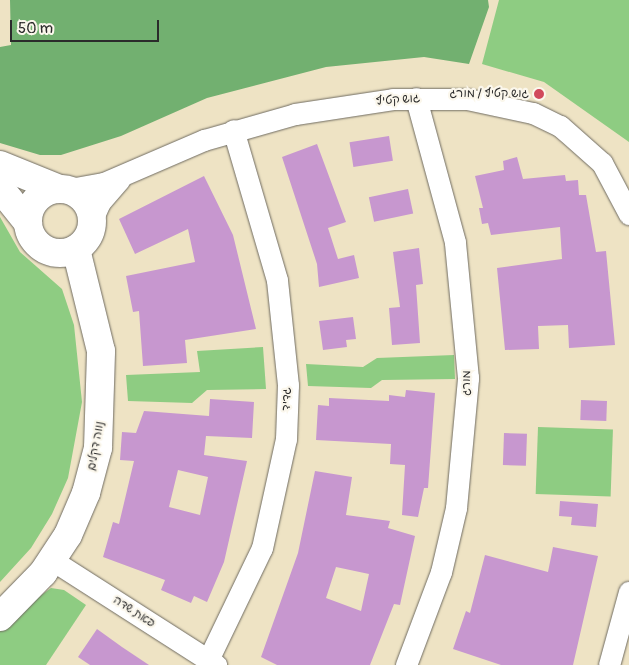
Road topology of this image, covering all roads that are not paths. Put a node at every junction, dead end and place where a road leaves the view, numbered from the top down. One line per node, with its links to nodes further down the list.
1 (416, 98): 2 (street, גוש קטיף); 5 (street, גוש קטיף); 16 (street, מורג)
2 (233, 130): 4 (street, גוש קטיף); 15 (street, גדיד)
3 (0, 165): 7 (street)
4 (128, 173): 7 (street, גוש קטיף); 9 (street, גוש קטיף)
5 (622, 178): 8 (street, גוש קטיף)
6 (0, 188): 10 (street)
7 (61, 190): 9 (street); 10 (street)
8 (629, 214)
9 (92, 220): 11 (street)
10 (28, 222): 11 (street)
11 (76, 249): 12 (street, נווה דקלים)
12 (52, 560): 14 (street, נווה דקלים); 15 (street, פאת שדה)
13 (629, 592): 17 (street)
14 (0, 617)
15 (212, 662)
16 (406, 665)
17 (609, 665)

